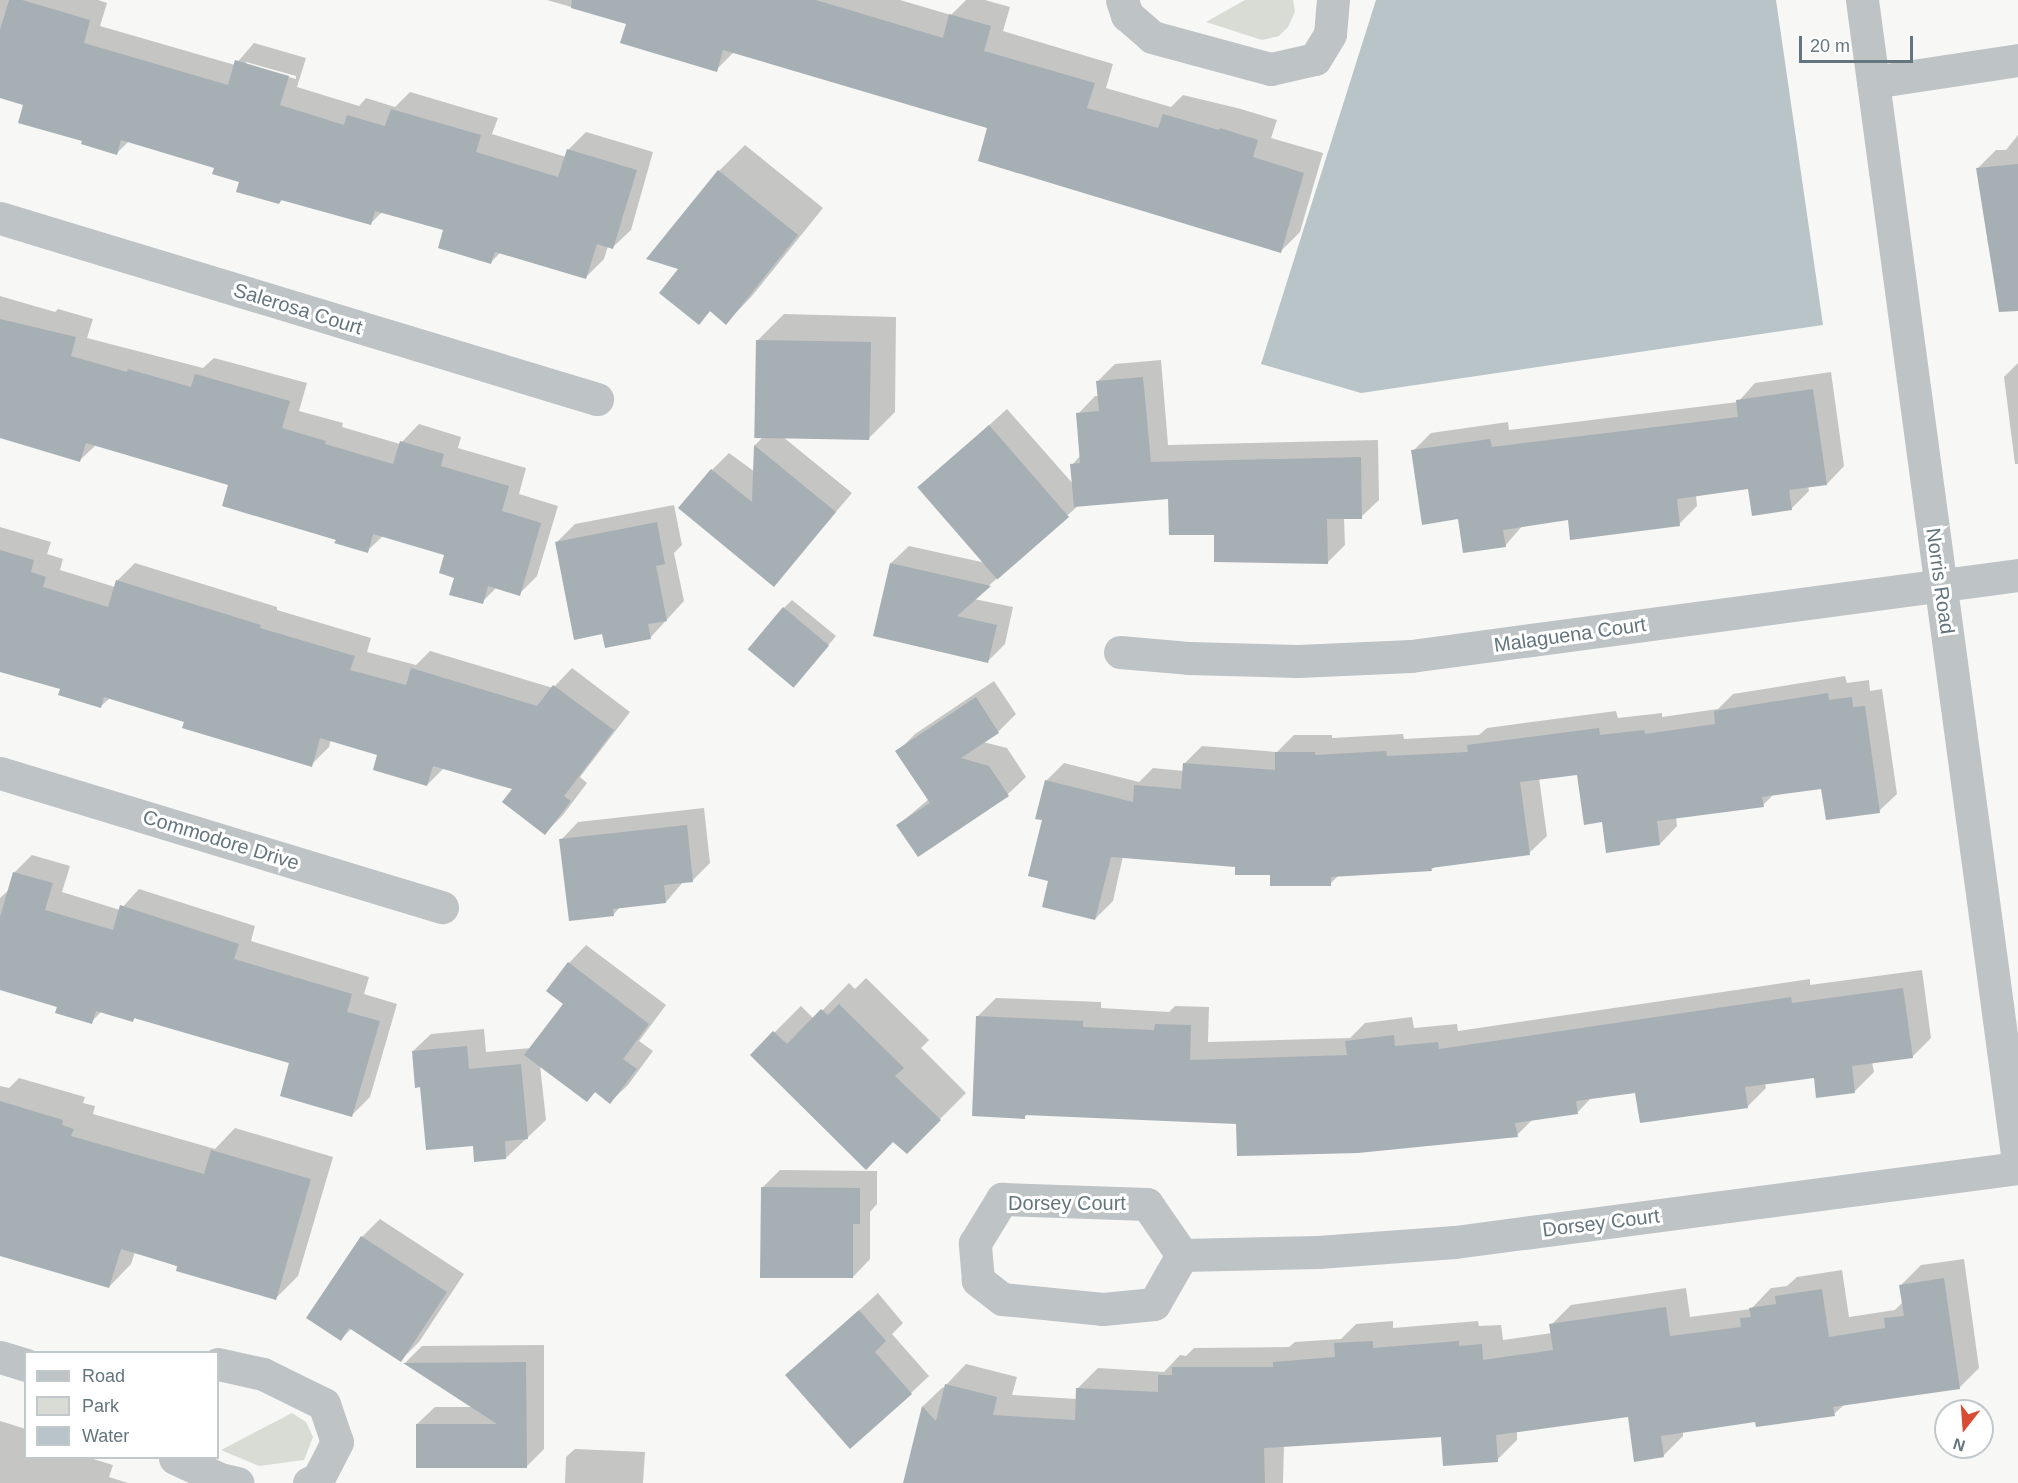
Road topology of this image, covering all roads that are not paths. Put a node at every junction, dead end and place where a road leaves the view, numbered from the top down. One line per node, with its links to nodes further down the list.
1 (1122, 0): 2 (street)
2 (1333, 0)
3 (1862, 0): 5 (street, Norris Road)
4 (2018, 60): 5 (street)
5 (1873, 82): 9 (street, Norris Road)
6 (0, 218): 7 (street, Salerosa Court)
7 (597, 399)
8 (2018, 576): 9 (street, Malaguena Court)
9 (1941, 585): 10 (street, Malaguena Court); 13 (street, Norris Road)
10 (1120, 652)
11 (0, 773): 12 (street, Commodore Drive)
12 (442, 907)
13 (2018, 1162)
14 (2018, 1168): 15 (street, Dorsey Court)
15 (1182, 1255): 15 (street, Dorsey Court)
16 (0, 1357): 17 (street)
17 (24, 1364)
18 (219, 1364): 21 (street)
19 (177, 1459): 20 (street)
20 (238, 1483)
21 (309, 1483)

